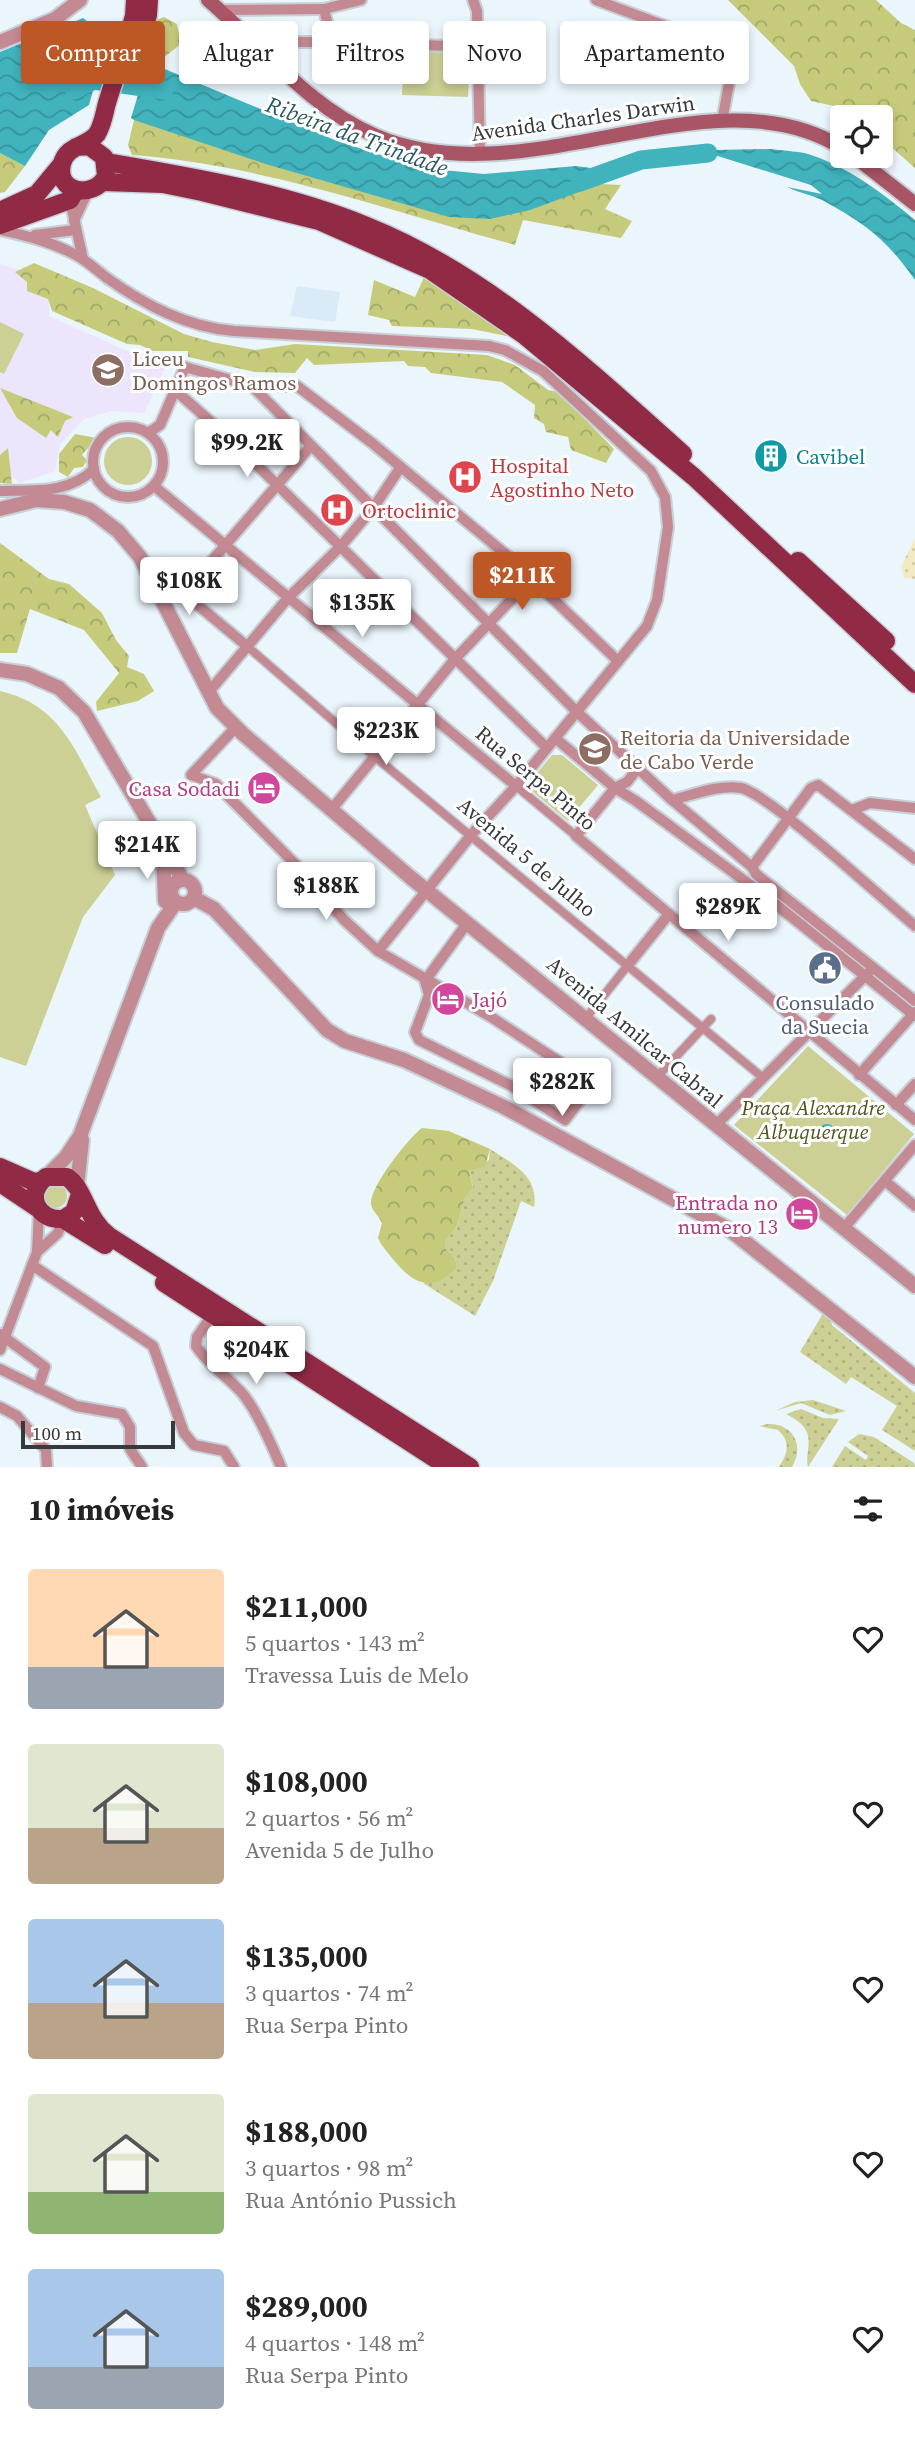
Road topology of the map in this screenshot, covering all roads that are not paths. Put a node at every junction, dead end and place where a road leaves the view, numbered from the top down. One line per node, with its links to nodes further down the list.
1 (80, 0): 15 (street)
2 (135, 0): 11 (main road)
3 (164, 0): 8 (main road)
4 (208, 0): 10 (main road, Avenida Charles Darwin)
5 (361, 0): 9 (street)
6 (473, 0): 14 (street)
7 (596, 0): 20 (street)
8 (148, 8)
9 (324, 9): 10 (street); 13 (street)
10 (220, 10): 12 (main road, Avenida Charles Darwin)
11 (134, 21)
12 (231, 21)
13 (327, 21)
14 (478, 21)
15 (0, 42)
16 (119, 84): 19 (main road)
17 (297, 84): 23 (main road, Avenida Charles Darwin)
18 (479, 84): 23 (street)
19 (111, 110): 22 (main road); 24 (main road)
20 (722, 121): 21 (main road, Avenida Charles Darwin); 23 (main road, Avenida Charles Darwin)
21 (830, 142)
22 (76, 147): 24 (main road); 26 (main road)
23 (480, 155)
24 (103, 157): 26 (main road); 54 (main road)
25 (869, 168): 27 (main road)
26 (77, 185): 28 (main road); 29 (street); 29 (street); 30 (main road); 56 (main road)
27 (915, 204)
28 (0, 211)
29 (75, 226): 31 (street); 32 (street)
30 (0, 227): 31 (street)
31 (25, 235): 32 (street)
32 (83, 259): 53 (street)
33 (252, 386): 34 (street); 36 (street); 37 (street)
34 (175, 390): 35 (street); 40 (street)
35 (148, 433): 38 (street); 39 (street)
36 (310, 447): 40 (street); 42 (street)
37 (400, 468): 42 (street); 47 (street)
38 (94, 469): 39 (street); 41 (street)
39 (154, 486): 44 (street, Rua Serpa Pinto)
40 (278, 487): 44 (street); 45 (street)
41 (0, 491)
42 (374, 507): 45 (street); 50 (street)
43 (0, 509): 46 (street, Avenida Amilcar Cabral)
44 (229, 545): 48 (street); 49 (street, Rua Serpa Pinto)
45 (341, 546): 49 (street); 52 (street)
46 (140, 556): 48 (street, Avenida 5 de Julho); 57 (street, Avenida Amilcar Cabral)
47 (531, 579): 50 (street); 53 (street)
48 (184, 593): 51 (street, Avenida 5 de Julho)
49 (288, 598): 51 (street); 58 (street, Rua Serpa Pinto)
50 (490, 623): 52 (street); 59 (street)
51 (248, 647): 57 (street); 63 (street, Avenida 5 de Julho)
52 (455, 659): 58 (street); 62 (street)
53 (618, 661): 59 (street)
54 (915, 667)
55 (0, 670): 74 (street)
56 (915, 684)
57 (208, 693): 60 (street, Avenida Amilcar Cabral)
58 (416, 704): 63 (street); 65 (street, Rua Serpa Pinto)
59 (576, 711): 61 (street); 64 (street)
60 (236, 727): 69 (street, Avenida Amilcar Cabral); 85 (street)
61 (555, 738): 62 (street); 66 (street)
62 (546, 747): 65 (street)
63 (374, 756): 69 (street); 72 (street, Avenida 5 de Julho)
64 (639, 767): 66 (street); 67 (street)
65 (516, 786): 72 (street); 73 (street, Rua Serpa Pinto)
66 (615, 788): 73 (street); 88 (street)
67 (671, 800): 71 (street); 76 (street)
68 (915, 808): 70 (street)
69 (331, 810): 78 (street, Avenida Amilcar Cabral)
70 (852, 810): 71 (street); 75 (street)
71 (789, 819): 76 (street); 84 (street)
72 (471, 834): 78 (street); 86 (street, Avenida 5 de Julho)
73 (576, 836): 81 (street, Rua Serpa Pinto)
74 (163, 846): 77 (street); 82 (street)
75 (915, 859)
76 (752, 867): 87 (street)
77 (183, 880): 79 (street); 80 (street)
78 (426, 890): 83 (street, Avenida Amilcar Cabral); 85 (street)
79 (194, 898): 80 (street); 121 (street)
80 (176, 902): 82 (street)
81 (670, 915): 86 (street); 95 (street, Rua Serpa Pinto)
82 (164, 919): 101 (street)
83 (468, 922): 89 (street); 92 (street, Avenida Amilcar Cabral)
84 (915, 926)
85 (379, 951): 89 (street)
86 (628, 965): 92 (street); 94 (street, Avenida 5 de Julho)
87 (874, 968): 88 (street); 90 (street)
88 (864, 978): 91 (street); 95 (street)
89 (425, 981): 89 (street)
90 (915, 1001)
91 (914, 1014): 96 (street)
92 (586, 1018): 97 (street, Avenida Amilcar Cabral)
93 (711, 1019): 94 (street)
94 (704, 1027): 97 (street); 98 (street, Avenida 5 de Julho)
95 (807, 1032): 96 (street, Rua Serpa Pinto); 98 (street)
96 (859, 1075): 100 (street, Rua Serpa Pinto)
97 (657, 1077): 103 (street, Avenida Amilcar Cabral)
98 (762, 1077): 103 (street)
99 (915, 1084): 100 (street)
100 (897, 1105): 102 (street, Rua Serpa Pinto)
101 (88, 1116): 106 (street); 109 (street)
102 (915, 1120)
103 (715, 1126): 113 (street, Avenida Amilcar Cabral)
104 (915, 1145): 107 (street)
105 (0, 1167): 106 (main road)
106 (44, 1179): 109 (main road); 111 (main road)
107 (885, 1181): 110 (street); 113 (street)
108 (0, 1183): 111 (main road)
109 (79, 1191): 112 (main road); 129 (main road)
110 (915, 1206)
111 (37, 1209): 112 (main road); 114 (street)
112 (63, 1219): 114 (street); 117 (main road)
113 (844, 1228): 116 (street, Avenida Amilcar Cabral)
114 (37, 1252): 115 (street)
115 (32, 1265): 118 (street); 126 (street)
116 (913, 1280)
117 (212, 1315): 127 (street); 128 (main road)
118 (2, 1336): 119 (street); 122 (street)
119 (0, 1350)
120 (0, 1369): 122 (street)
121 (915, 1377)
122 (38, 1388): 125 (street)
123 (0, 1407): 124 (street)
124 (47, 1467)
125 (142, 1467)
126 (234, 1467)
127 (281, 1467)
128 (448, 1467)
129 (470, 1467)

